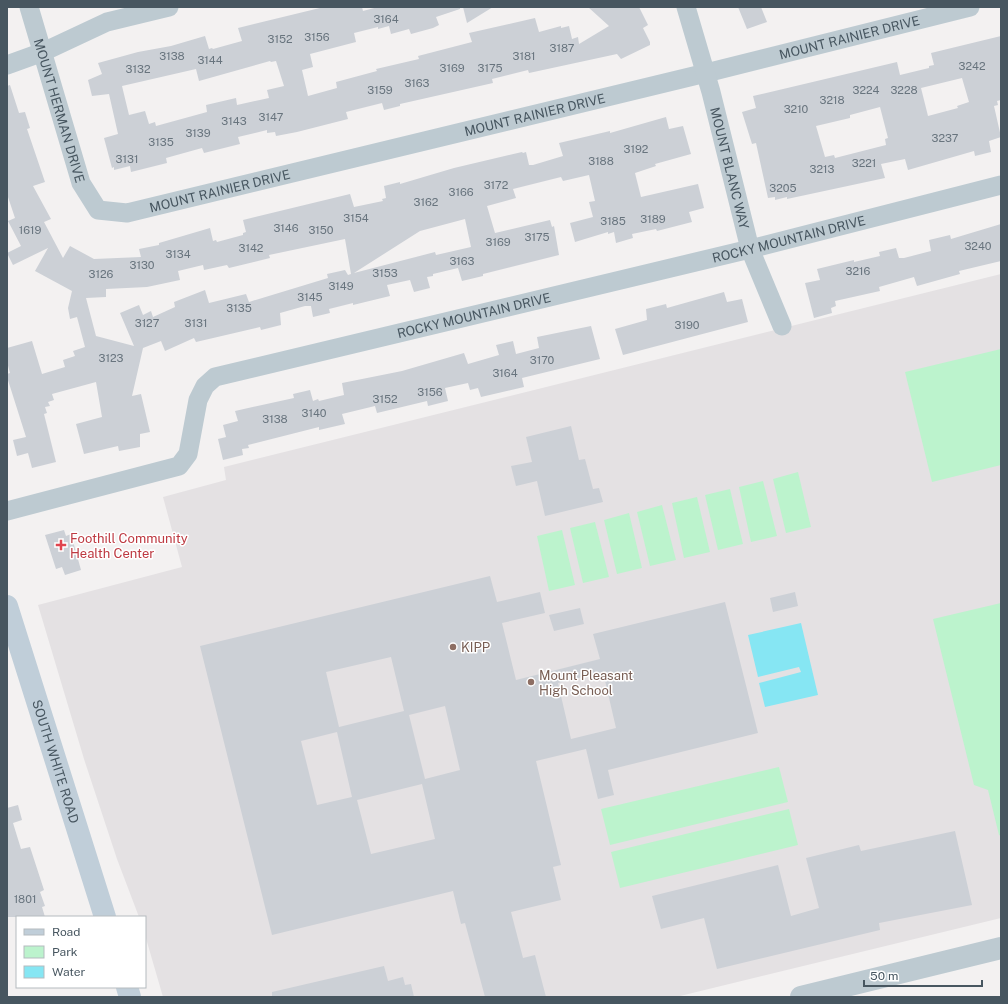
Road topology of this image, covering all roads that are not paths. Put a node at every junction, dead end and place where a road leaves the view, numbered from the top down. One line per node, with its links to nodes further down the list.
1 (29, 7): 5 (street, MOUNT HERMAN DRIVE)
2 (170, 7): 5 (street)
3 (686, 7): 7 (street, MOUNT BLANC WAY)
4 (970, 7): 7 (street, MOUNT RAINIER DRIVE)
5 (43, 52): 6 (street); 9 (street, MOUNT HERMAN DRIVE)
6 (7, 65)
7 (706, 73): 9 (street, MOUNT RAINIER DRIVE); 10 (street, MOUNT BLANC WAY)
8 (1001, 185): 10 (street, ROCKY MOUNTAIN DRIVE)
9 (98, 210)
10 (750, 250): 11 (street, MOUNT BLANC WAY); 12 (street, ROCKY MOUNTAIN DRIVE)
11 (782, 326)
12 (7, 512)
13 (7, 606): 14 (main road, SOUTH WHITE ROAD)
14 (105, 916)
15 (1001, 948): 16 (street)
16 (801, 997)

